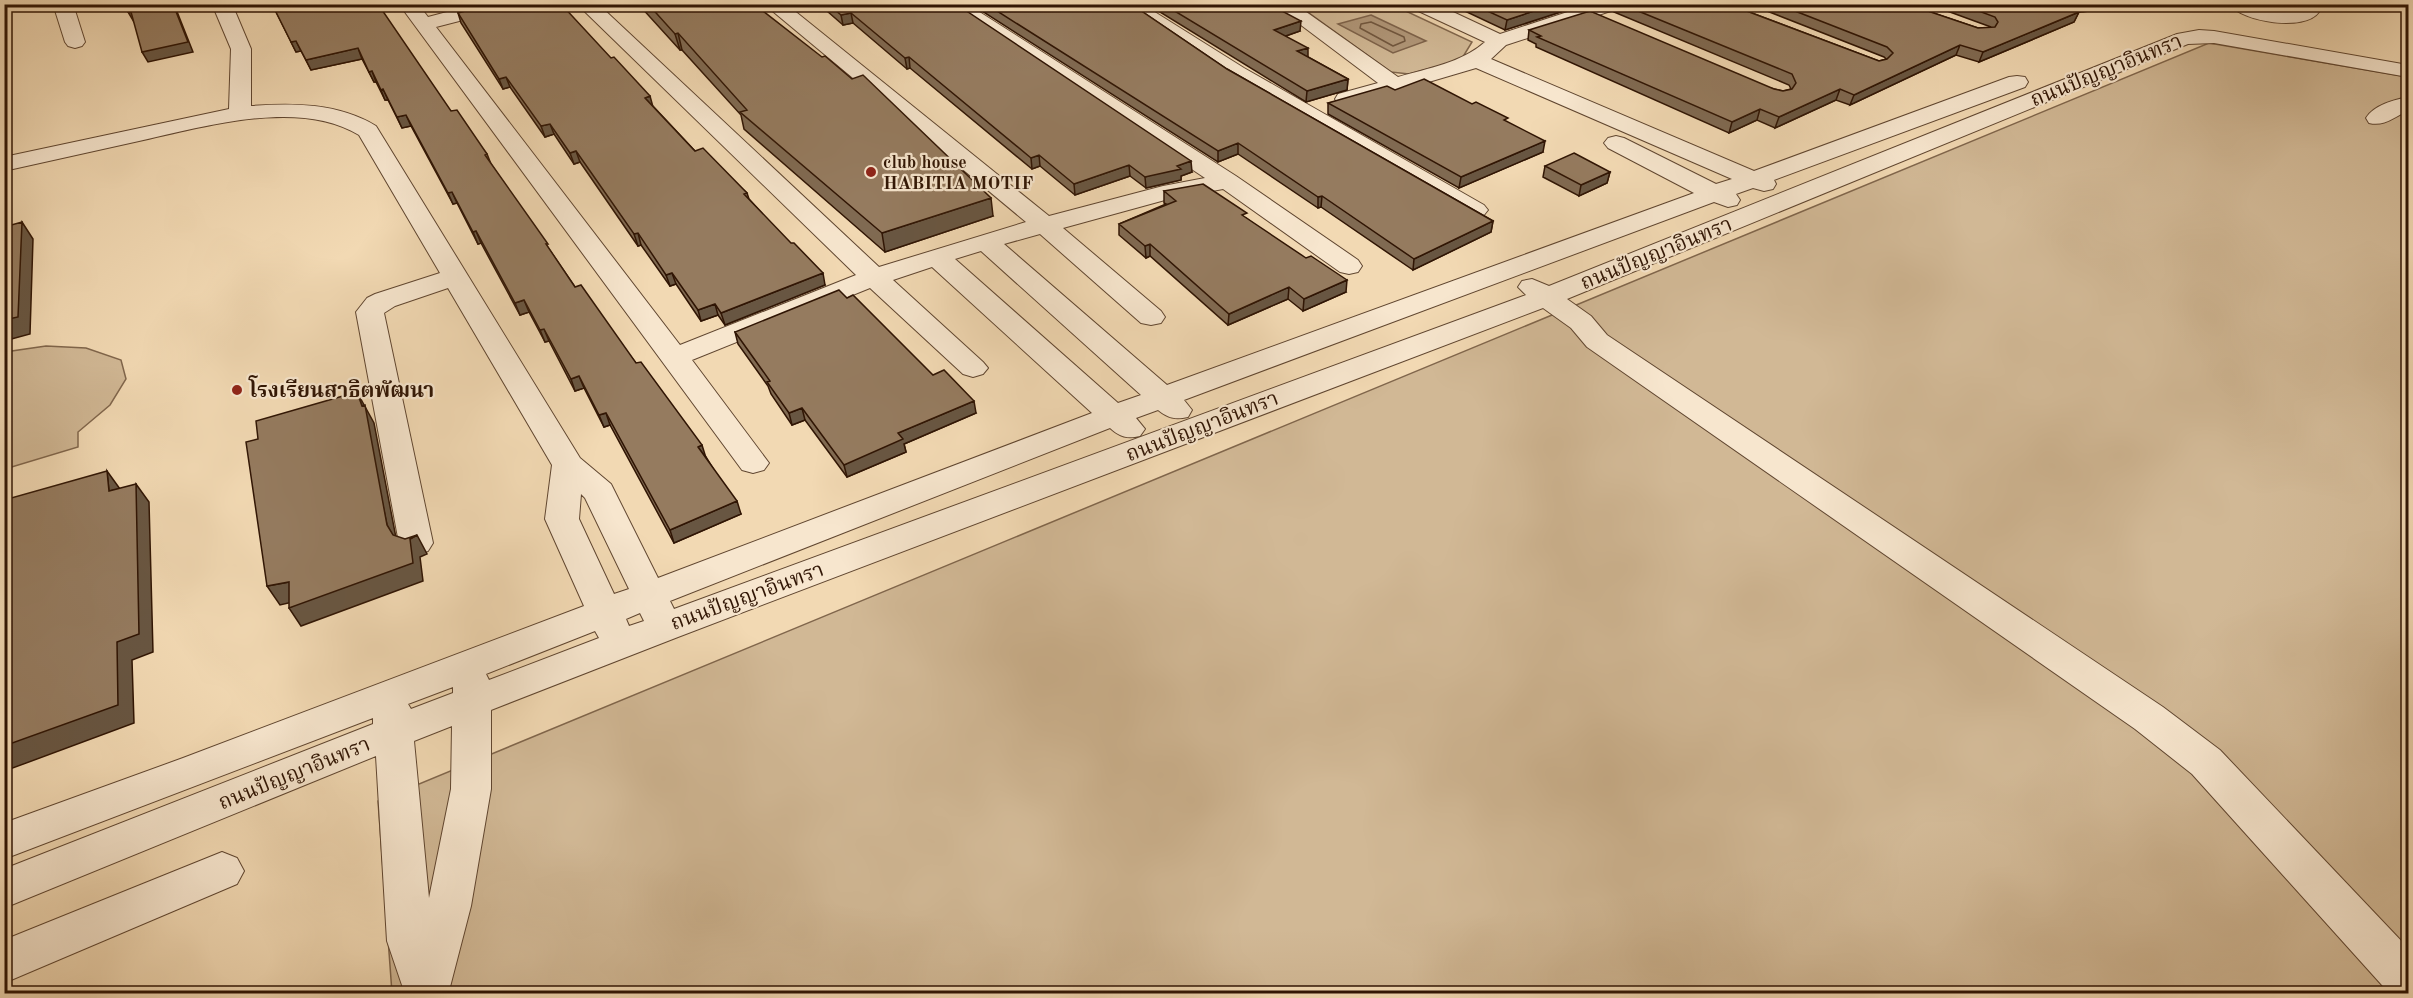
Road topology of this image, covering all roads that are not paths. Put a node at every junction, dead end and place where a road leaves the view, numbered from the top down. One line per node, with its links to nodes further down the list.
1 (63, 4): 18 (street)
2 (222, 4): 29 (street)
3 (502, 4): 14 (street)
4 (586, 4): 45 (street)
5 (773, 4): 39 (street)
6 (953, 4): 34 (street)
7 (1128, 4): 28 (street)
8 (1282, 4): 25 (street)
9 (1419, 4): 17 (street)
10 (1613, 4): 12 (street)
11 (2238, 4): 15 (street)
12 (1579, 8): 16 (street); 17 (street)
13 (2299, 11): 15 (street); 20 (street)
14 (415, 14): 48 (street)
15 (2262, 14): 19 (street)
16 (1620, 25)
17 (1499, 41): 21 (street)
18 (75, 42)
19 (2279, 44): 20 (street, ถนนปัญญาอินทรา); 33 (street, ถนนปัญญาอินทรา); 36 (street, ถนนปัญญาอินทรา)
20 (2314, 51): 22 (street, ถนนปัญญาอินทรา); 24 (street, ถนนปัญญาอินทรา)
21 (1476, 60): 23 (street); 27 (street)
22 (2409, 61)
23 (1451, 69): 25 (street); 30 (street)
24 (2409, 71)
25 (1394, 84): 28 (street)
26 (2409, 104): 31 (street)
27 (1586, 108): 30 (street); 33 (street)
28 (1302, 112): 37 (street)
29 (240, 115): 32 (street); 44 (street)
30 (1564, 118): 35 (street)
31 (2377, 118)
32 (4, 164)
33 (1754, 179): 35 (street, ถนนปัญญาอินทรา); 36 (street)
34 (1227, 181): 39 (street); 42 (street)
35 (1716, 193): 38 (street); 43 (street, ถนนปัญญาอินทรา)
36 (1790, 198): 38 (street, ถนนปัญญาอินทรา)
37 (1475, 210)
38 (1754, 213): 46 (street, ถนนปัญญาอินทรา)
39 (1046, 224): 40 (street); 47 (street)
40 (985, 241): 41 (street); 50 (street)
41 (938, 258): 45 (street); 51 (street)
42 (1349, 266)
43 (1496, 275): 46 (street); 50 (street, ถนนปัญญาอินทรา)
44 (455, 277): 55 (street); 56 (street)
45 (874, 278): 48 (street); 49 (street)
46 (1534, 301): 52 (street, ถนนปัญญาอินทรา); 66 (street)
47 (1151, 317)
48 (675, 357): 54 (street)
49 (973, 368)
50 (1164, 397): 51 (street, ถนนปัญญาอินทรา); 52 (street)
51 (1115, 415): 53 (street); 57 (street, ถนนปัญญาอินทรา)
52 (1195, 429): 53 (street, ถนนปัญญาอินทรา)
53 (1147, 448): 57 (street, ถนนปัญญาอินทรา)
54 (753, 464)
55 (568, 465): 57 (street); 58 (street)
56 (416, 543)
57 (658, 611): 58 (street, ถนนปัญญาอินทรา)
58 (612, 628): 59 (street, ถนนปัญญาอินทรา); 60 (street, ถนนปัญญาอินทรา)
59 (473, 663): 60 (street); 61 (street, ถนนปัญญาอินทรา)
60 (472, 703): 61 (street, ถนนปัญญาอินทรา); 67 (street)
61 (393, 713): 62 (street, ถนนปัญญาอินทรา); 64 (street, ถนนปัญญาอินทรา); 67 (street)
62 (4, 841)
63 (222, 871): 65 (street)
64 (4, 889)
65 (4, 962)
66 (2409, 980)
67 (428, 990)

